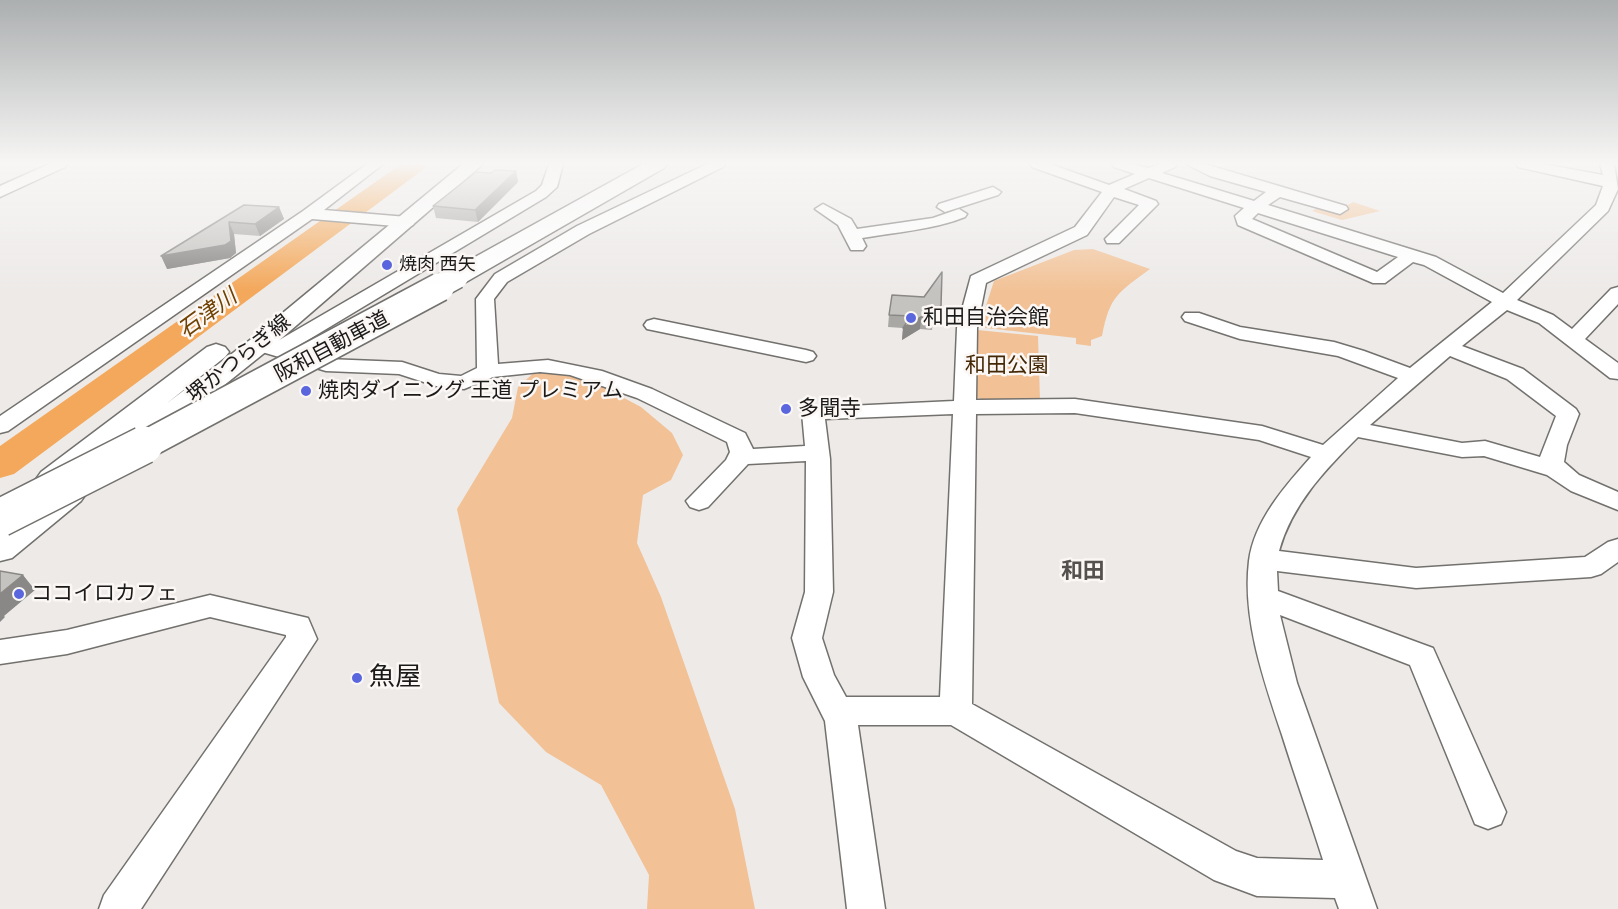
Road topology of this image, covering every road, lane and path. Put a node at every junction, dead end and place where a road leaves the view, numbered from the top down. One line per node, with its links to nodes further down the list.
1 (322, 206): 20 (street)
2 (403, 206): 21 (main road, 堺かつらぎ線)
3 (408, 206): 21 (main road, 堺かつらぎ線)
4 (519, 206): 30 (street)
5 (548, 206): 24 (highway)
6 (560, 206): 24 (highway, 阪和自動車道)
7 (585, 206): 19 (highway, 阪和自動車道)
8 (588, 206): 19 (highway)
9 (631, 206): 33 (street)
10 (962, 206): 17 (street)
11 (1099, 206): 36 (street)
12 (1147, 206): 22 (street)
13 (1257, 206): 23 (street)
14 (1258, 206): 23 (street)
15 (1332, 206): 18 (street)
16 (1603, 206): 26 (street)
17 (823, 209)
18 (1341, 209)
19 (579, 210): 24 (highway, 阪和自動車道)
20 (312, 214): 21 (street); 37 (street)
21 (387, 220): 30 (main road, 堺かつらぎ線); 46 (main road, 堺かつらぎ線)
22 (1113, 239)
23 (1411, 255): 26 (street)
24 (446, 275): 43 (highway, 阪和自動車道); 46 (highway, 阪和自動車道, bridge)
25 (1618, 293): 29 (street)
26 (1504, 302): 29 (street); 31 (street)
27 (1192, 317): 35 (street)
28 (654, 325): 32 (street)
29 (1574, 339): 34 (street)
30 (268, 348): 33 (street); 47 (main road, 堺かつらぎ線)
31 (1448, 348): 35 (street); 42 (street)
32 (806, 356)
33 (488, 371): 41 (street)
34 (1618, 373)
35 (1413, 376): 38 (street)
36 (966, 407): 39 (street); 40 (street); 53 (street)
37 (0, 426)
38 (1354, 429): 40 (street); 42 (street)
39 (817, 453): 41 (street); 52 (street)
40 (1327, 454): 49 (street)
41 (739, 457): 44 (street)
42 (1554, 469): 45 (street)
43 (0, 499)
44 (699, 501)
45 (1618, 501)
46 (0, 519)
47 (0, 549)
48 (1618, 549): 49 (street)
49 (1263, 559): 50 (street)
50 (1265, 598): 54 (street); 55 (street)
51 (0, 651): 56 (street)
52 (836, 711): 53 (street); 57 (street)
53 (956, 711): 55 (street)
54 (1488, 812)
55 (1353, 895)
56 (118, 909)
57 (866, 909)

